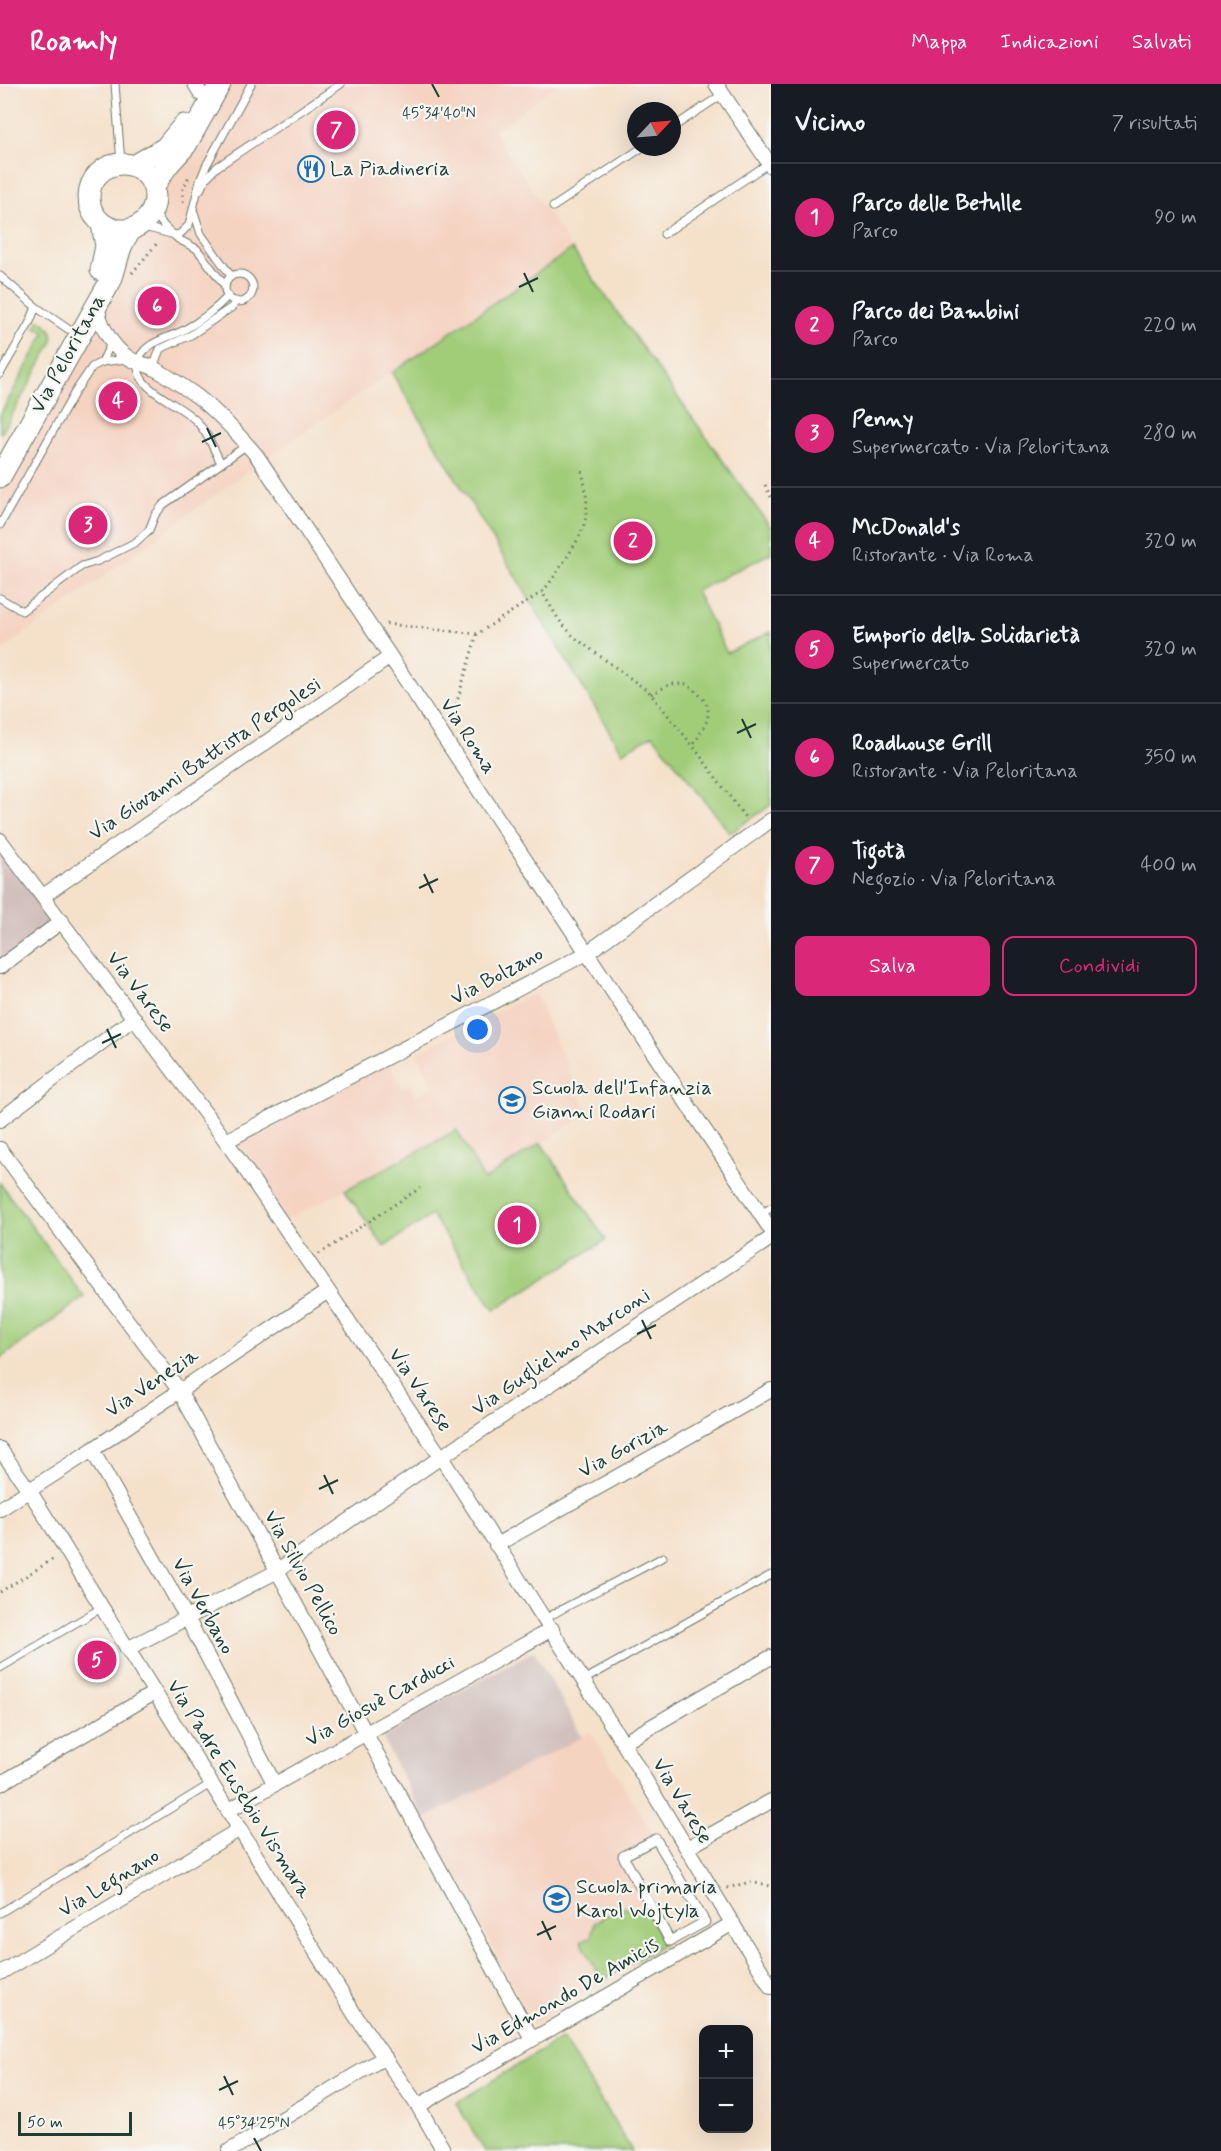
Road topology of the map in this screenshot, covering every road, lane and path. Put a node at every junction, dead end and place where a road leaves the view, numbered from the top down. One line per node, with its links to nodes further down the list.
1 (115, 84): 9 (lane)
2 (220, 84): 11 (main road)
3 (251, 84): 12 (lane)
4 (341, 84): 12 (lane)
5 (201, 87): 9 (main road)
6 (719, 89): 7 (lane); 10 (street)
7 (681, 121)
8 (630, 156): 13 (lane)
9 (128, 165): 11 (main road); 16 (main road)
10 (770, 165): 17 (lane)
11 (154, 186): 15 (main road)
12 (198, 195): 14 (lane)
13 (553, 207)
14 (194, 210): 18 (lane); 20 (lane)
15 (141, 222): 16 (main road); 18 (lane); 18 (lane); 23 (main road, Via Peloritana)
16 (102, 224): 26 (main road, Via Peloritana)
17 (664, 234)
18 (175, 236): 21 (lane)
19 (0, 276): 25 (lane)
20 (231, 276): 21 (lane); 24 (lane)
21 (225, 286): 22 (lane)
22 (228, 296): 24 (lane); 28 (lane)
23 (97, 301): 27 (street, Via Roma); 36 (main road, Via Peloritana)
24 (236, 301): 30 (lane)
25 (36, 307): 26 (lane); 31 (lane)
26 (68, 329): 33 (main road, Via Peloritana)
27 (112, 341): 28 (street, Via Roma); 29 (lane)
28 (134, 361): 29 (lane); 30 (street, Via Roma); 34 (lane)
29 (102, 362): 39 (lane)
30 (153, 368): 32 (street, Via Roma)
31 (0, 374)
32 (247, 445): 34 (lane); 42 (street, Via Roma)
33 (0, 451)
34 (221, 464): 41 (lane)
35 (582, 471): 40 (path)
36 (0, 477)
37 (765, 485): 38 (path)
38 (771, 496)
39 (0, 525)
40 (542, 592): 43 (path); 45 (path)
41 (0, 597)
42 (366, 622): 43 (path); 44 (street, Via Roma)
43 (477, 634): 46 (path)
44 (390, 657): 46 (street, Via Roma); 51 (street, Via Giovanni Battista Pergolesi)
45 (651, 694): 47 (path); 47 (path)
46 (445, 740): 53 (street, Via Roma)
47 (693, 746): 49 (path)
48 (771, 820): 49 (street, Via Bolzano)
49 (755, 831): 53 (street, Via Bolzano)
50 (0, 840): 51 (street, Via Varese)
51 (43, 896): 52 (street, Via Varese)
52 (62, 921): 54 (street); 55 (street, Via Varese)
53 (587, 953): 57 (street, Via Bolzano); 60 (street, Via Roma)
54 (0, 967)
55 (134, 1018): 56 (street); 57 (street, Via Varese)
56 (0, 1120)
57 (226, 1141): 63 (street, Via Varese)
58 (0, 1149): 66 (street, Via Silvio Pellico)
59 (420, 1188): 63 (path)
60 (765, 1211): 61 (street, Via Roma)
61 (771, 1230)
62 (771, 1238): 69 (street, Via Guglielmo Marconi)
63 (307, 1261): 64 (street, Via Varese)
64 (328, 1291): 66 (street, Via Venezia); 69 (street, Via Varese)
65 (771, 1389): 72 (street, Via Gorizia)
66 (180, 1390): 68 (street, Via Venezia); 75 (street, Via Silvio Pellico)
67 (0, 1449): 70 (street, Via Padre Eusebio Vismara)
68 (92, 1450): 70 (street, Via Venezia); 79 (street, Via Verbano)
69 (441, 1457): 72 (street, Via Varese); 75 (street, Via Guglielmo Marconi)
70 (29, 1490): 71 (street, Via Venezia); 73 (street, Via Padre Eusebio Vismara)
71 (0, 1509)
72 (496, 1545): 80 (street, Via Varese)
73 (66, 1551): 77 (path); 78 (street, Via Padre Eusebio Vismara)
74 (663, 1557): 80 (lane)
75 (277, 1569): 79 (street, Via Guglielmo Marconi); 86 (street, Via Silvio Pellico)
76 (771, 1575): 84 (lane)
77 (0, 1592)
78 (101, 1608): 81 (street, Via Padre Eusebio Vismara); 83 (lane)
79 (187, 1618): 81 (street, Via Guglielmo Marconi); 89 (street, Via Verbano)
80 (549, 1624): 84 (street, Via Varese); 86 (street, Via Giosuè Carducci)
81 (127, 1649): 85 (street, Via Padre Eusebio Vismara)
82 (771, 1658): 87 (street)
83 (0, 1668)
84 (584, 1680): 87 (street, Via Varese)
85 (154, 1693): 88 (street, Via Padre Eusebio Vismara); 90 (street)
86 (367, 1733): 89 (street, Via Giosuè Carducci); 102 (street, Via Silvio Pellico)
87 (623, 1743): 94 (street, Via Varese)
88 (212, 1783): 92 (street, Via Padre Eusebio Vismara); 97 (lane)
89 (274, 1783): 92 (street, Via Giosuè Carducci)
90 (0, 1784)
91 (771, 1801): 94 (street)
92 (229, 1810): 93 (street, Via Padre Eusebio Vismara)
93 (240, 1828): 100 (street, Via Legnano); 103 (street, Via Padre Eusebio Vismara)
94 (687, 1848): 96 (street, Via Varese)
95 (771, 1886): 96 (path)
96 (717, 1897): 99 (street, Via Varese)
97 (0, 1913)
98 (705, 1922): 98 (street)
99 (733, 1923): 101 (street, Via Varese); 102 (street, Via Edmondo De Amicis)
100 (0, 1973)
101 (771, 1987)
102 (532, 2039): 104 (street, Via Edmondo De Amicis)
103 (385, 2057): 104 (street, Via Padre Eusebio Vismara); 105 (street)
104 (418, 2106): 106 (street, Via Padre Eusebio Vismara)
105 (229, 2151)
106 (444, 2151)

